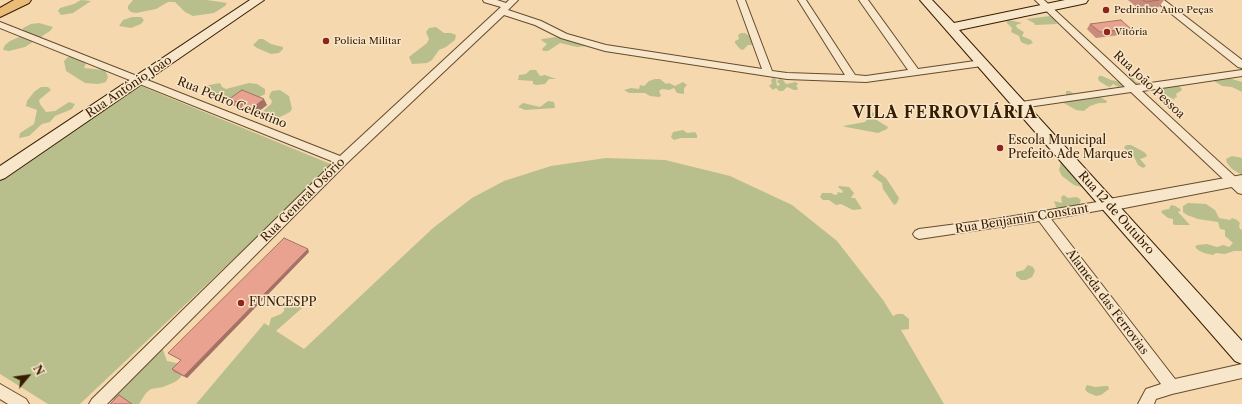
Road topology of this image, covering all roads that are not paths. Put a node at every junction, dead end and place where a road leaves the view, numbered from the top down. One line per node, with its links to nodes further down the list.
1 (8, 0): 11 (main road)
2 (24, 0): 14 (main road)
3 (487, 0): 13 (street)
4 (741, 0): 20 (street)
5 (802, 0): 23 (street)
6 (863, 0): 19 (street)
7 (926, 0): 16 (main road, Rua 12 de Outubro)
8 (1082, 0): 12 (main road)
9 (1158, 0): 18 (street)
10 (246, 3): 22 (main road, Rua Antônio João)
11 (0, 4)
12 (1043, 4): 16 (main road); 24 (street, Rua João Pessoa)
13 (508, 6): 20 (street); 26 (street, Rua General Osório)
14 (0, 13)
15 (0, 25): 22 (street, Rua Pedro Celestino)
16 (950, 28): 17 (main road, Rua 12 de Outubro)
17 (982, 63): 19 (street); 25 (main road, Rua 12 de Outubro)
18 (1242, 65)
19 (915, 72): 23 (street)
20 (768, 73): 23 (street)
21 (1242, 73): 24 (street)
22 (136, 78): 26 (street, Rua Pedro Celestino); 27 (main road, Rua Antônio João); 28 (main road, Rua Antônio João)
23 (852, 78)
24 (1134, 89): 25 (street); 29 (street, Rua João Pessoa)
25 (1021, 105): 30 (main road, Rua 12 de Outubro)
26 (342, 161): 38 (street, Rua General Osório)
27 (0, 162)
28 (0, 174)
29 (1239, 184): 30 (street, Rua Benjamin Constant)
30 (1109, 205): 31 (street, Rua Benjamin Constant); 33 (main road, Rua 12 de Outubro)
31 (1042, 216): 32 (street, Rua Benjamin Constant); 35 (street, Alameda das Ferrovias)
32 (919, 234)
33 (1239, 348)
34 (1242, 371): 35 (street)
35 (1172, 387): 39 (street)
36 (0, 390): 37 (street)
37 (21, 404)
38 (97, 404)
39 (1146, 404)

